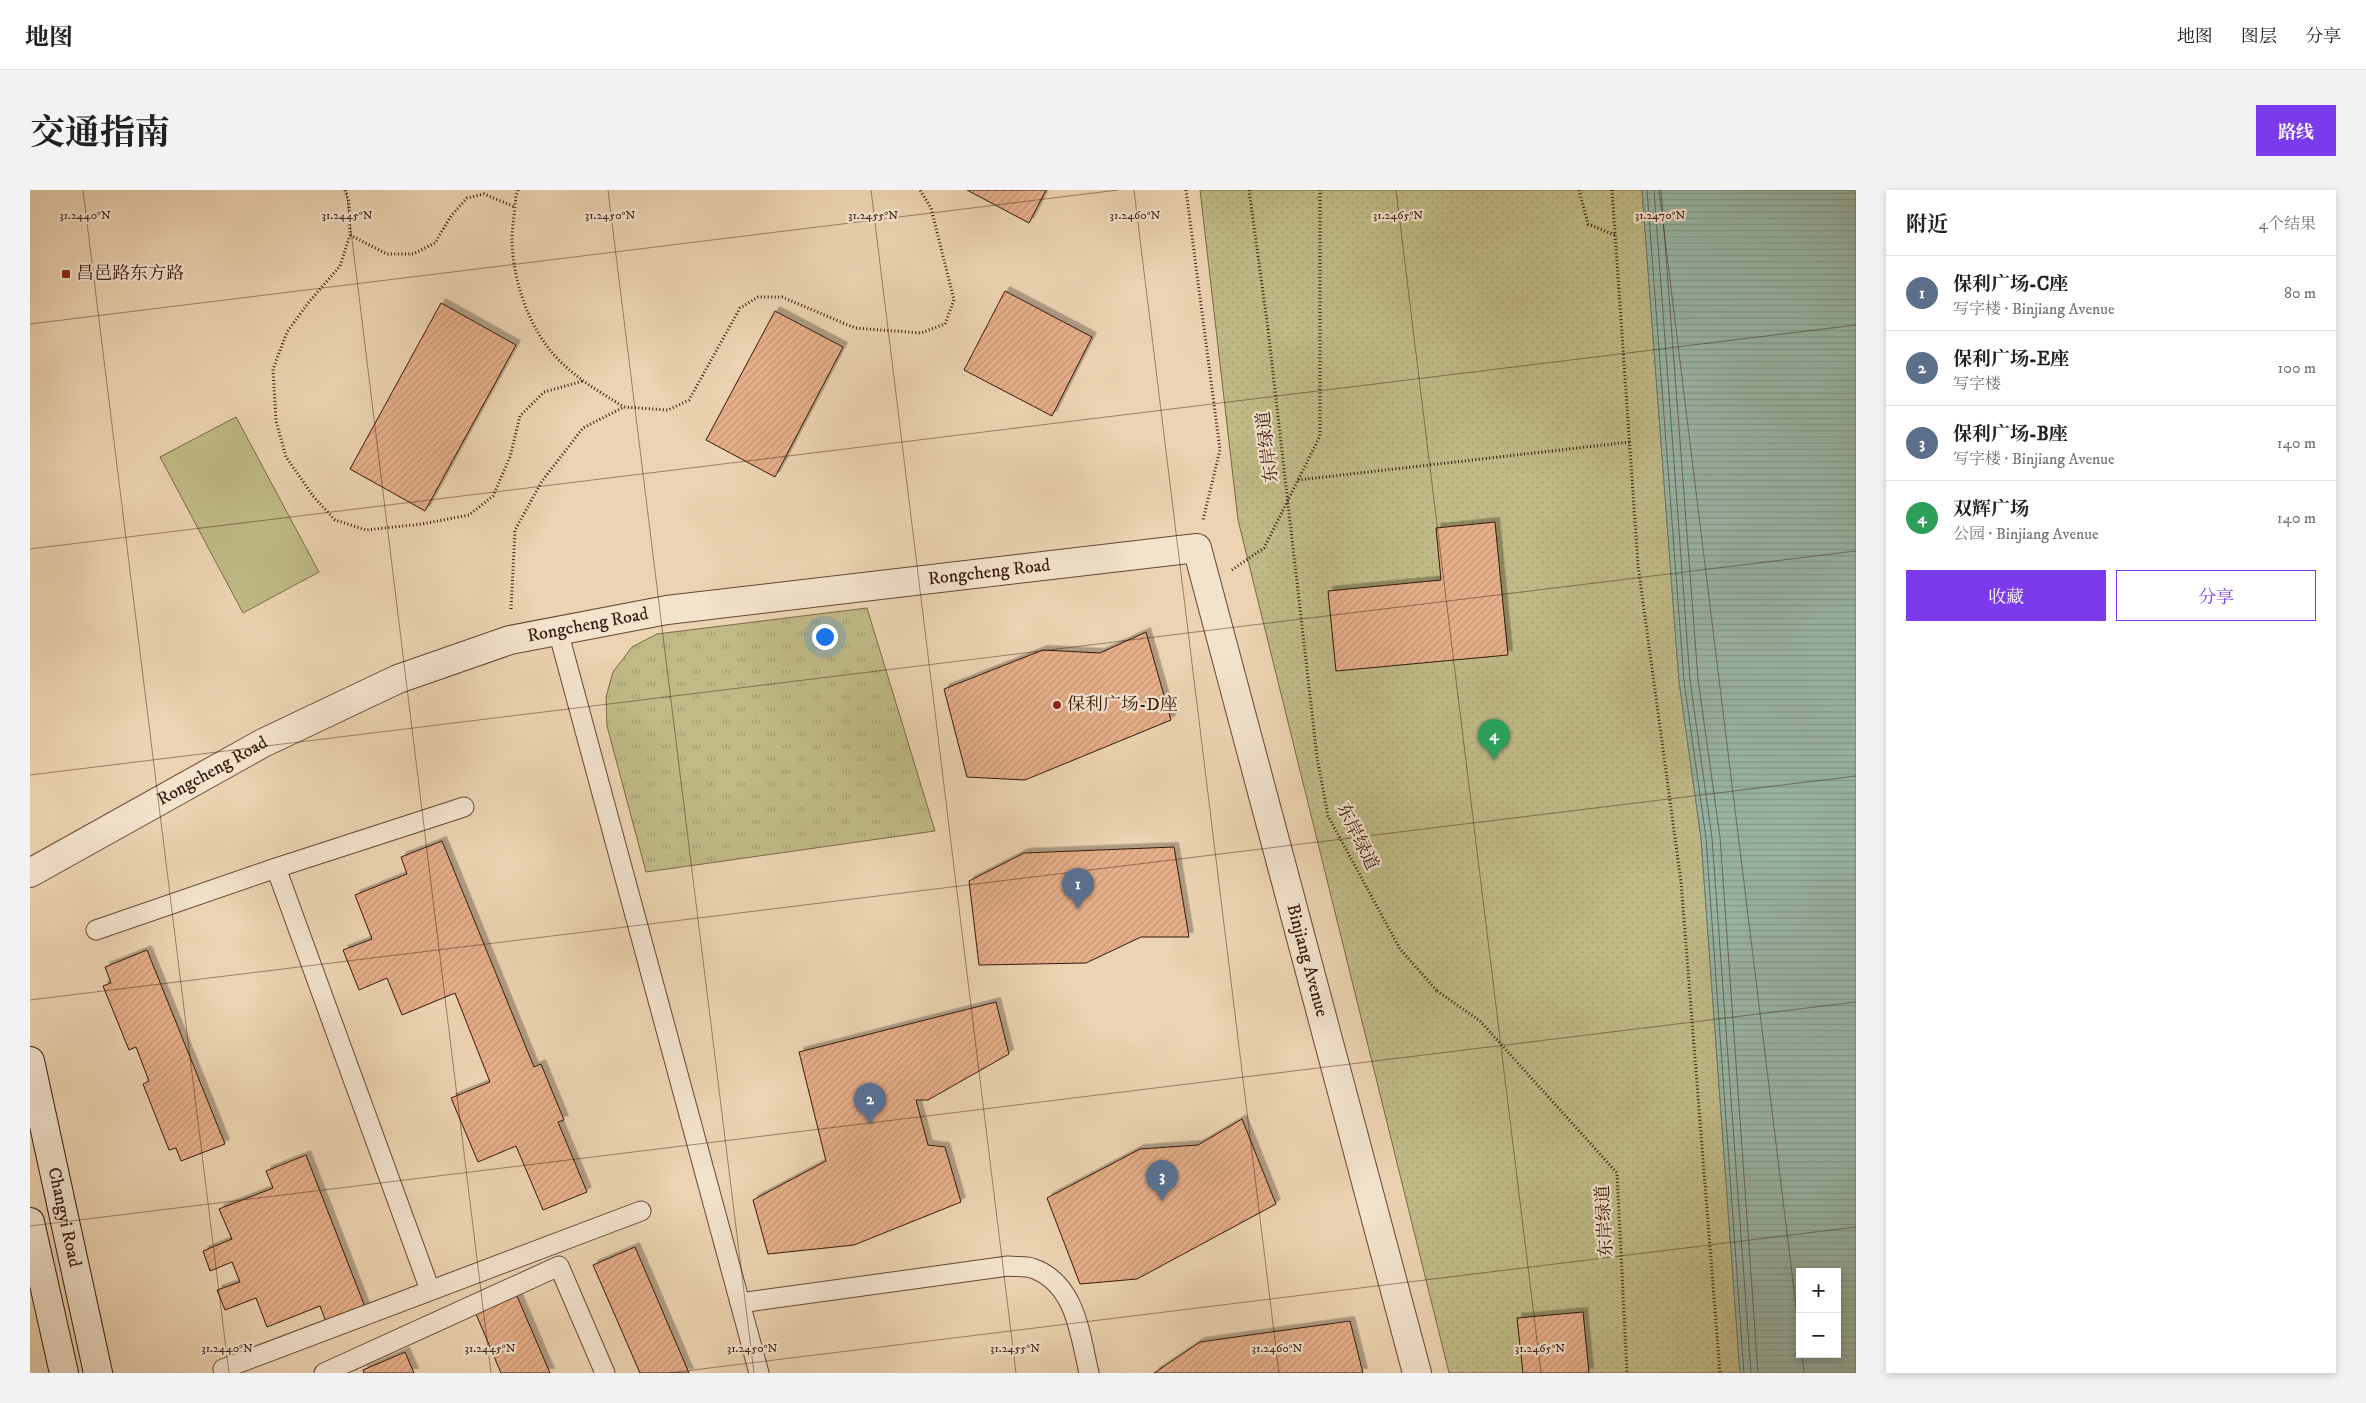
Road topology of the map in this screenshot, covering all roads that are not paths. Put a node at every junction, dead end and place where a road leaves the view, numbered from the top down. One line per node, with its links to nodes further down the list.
1 (1197, 548): 2 (street, Rongcheng Road); 19 (street, Binjiang Avenue)
2 (558, 631): 5 (street, Rongcheng Road); 11 (lane)
3 (464, 807): 4 (lane)
4 (276, 868): 6 (lane); 10 (lane)
5 (30, 873)
6 (96, 930)
7 (30, 1061): 13 (street, Changyi Road)
8 (641, 1211): 10 (lane)
9 (30, 1222): 12 (street, Changyi Road)
10 (430, 1290): 14 (lane)
11 (740, 1303): 17 (lane); 18 (lane)
12 (64, 1373)
13 (98, 1373)
14 (224, 1373)
15 (324, 1373): 16 (lane)
16 (605, 1373)
17 (759, 1373)
18 (1089, 1373)
19 (1417, 1373)

